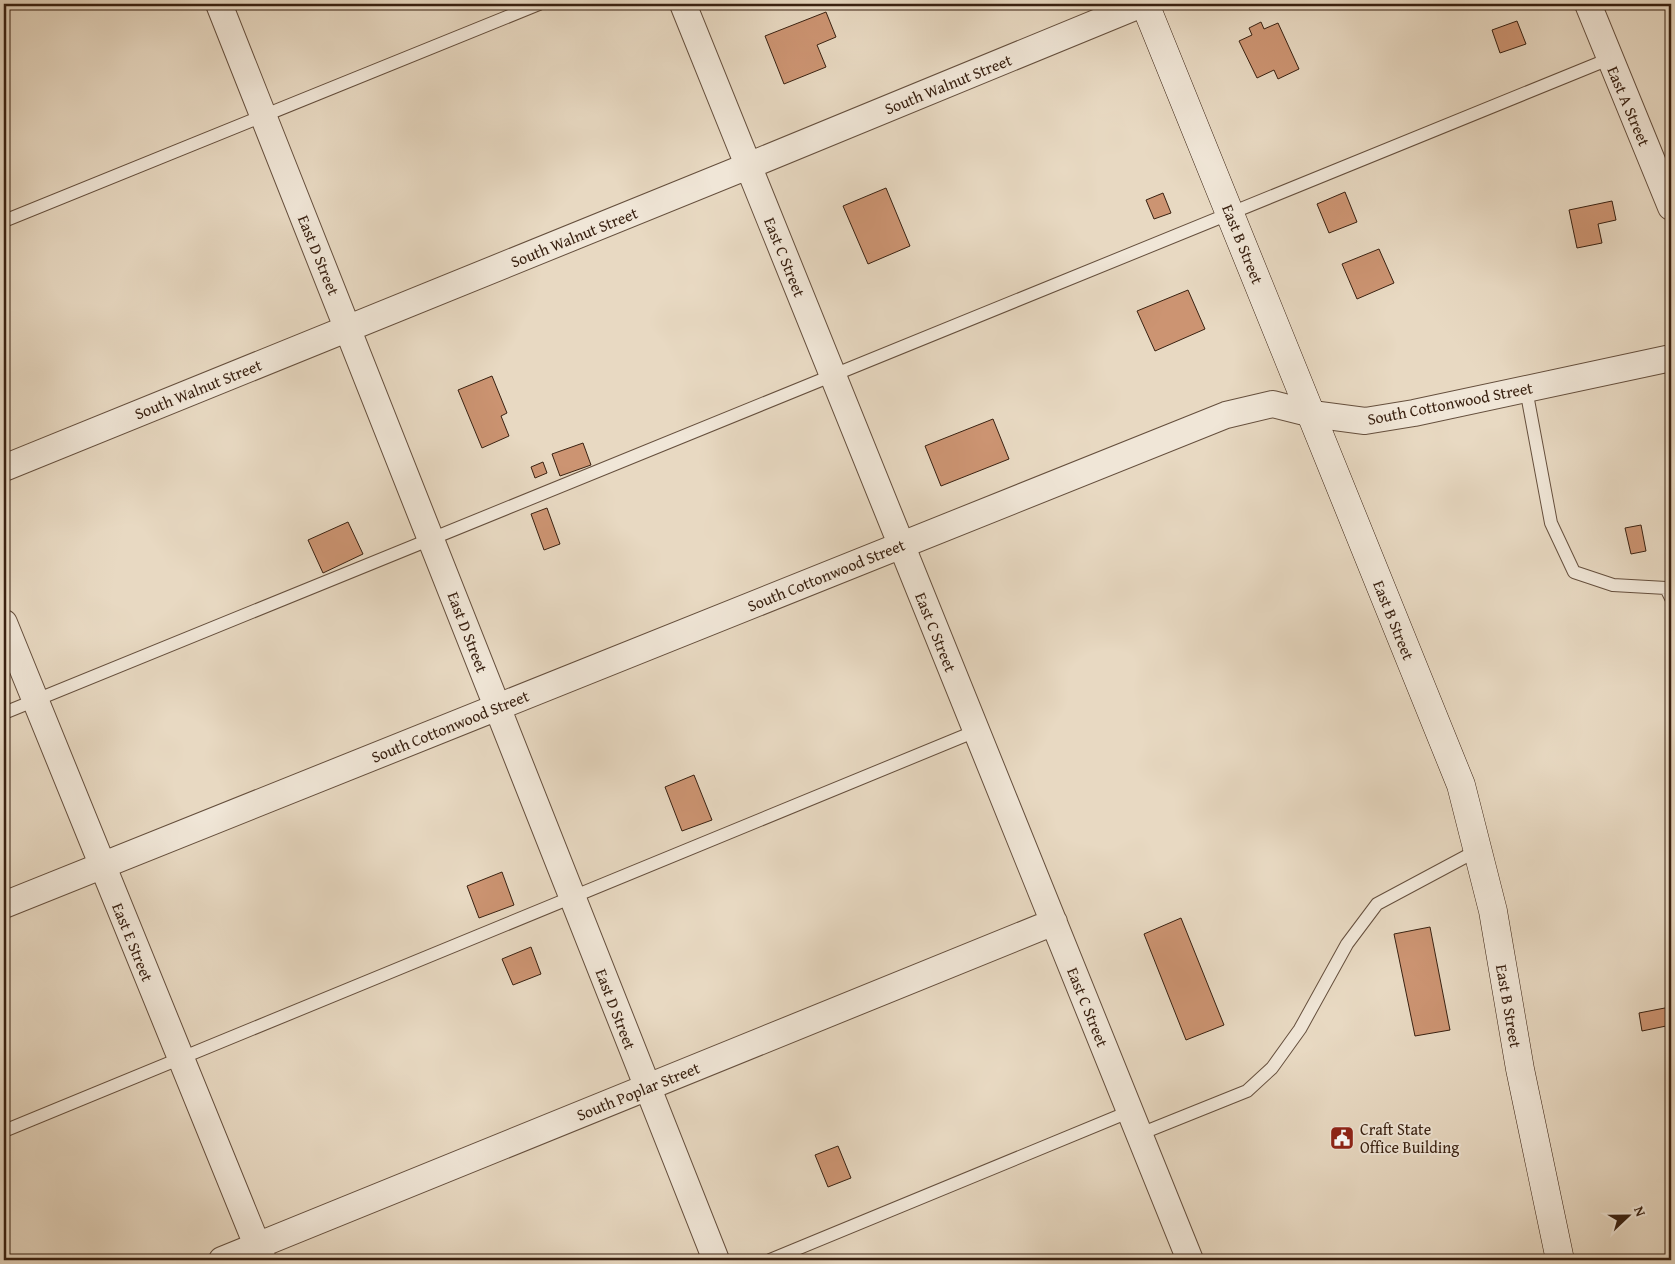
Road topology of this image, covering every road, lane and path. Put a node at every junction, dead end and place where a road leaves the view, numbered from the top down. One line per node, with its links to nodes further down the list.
1 (218, 4): 7 (street, East D Street)
2 (539, 4): 7 (lane)
3 (683, 4): 8 (street, East C Street)
4 (1144, 4): 8 (street, South Walnut Street); 10 (street, East B Street)
5 (1588, 4): 6 (street, East A Street)
6 (1609, 59): 9 (street, East A Street); 10 (lane)
7 (263, 115): 11 (lane); 12 (street, East D Street)
8 (748, 166): 12 (street, South Walnut Street); 14 (street, East C Street)
9 (1671, 207)
10 (1230, 214): 14 (lane); 16 (street, East B Street)
11 (4, 221)
12 (348, 328): 17 (street, South Walnut Street); 18 (street, East D Street)
13 (1671, 358): 15 (street, South Cottonwood Street)
14 (833, 377): 18 (lane); 19 (street, East C Street)
15 (1526, 389): 16 (street, South Cottonwood Street); 20 (lane)
16 (1312, 414): 19 (street, South Cottonwood Street); 26 (street, East B Street)
17 (4, 468)
18 (431, 540): 22 (lane); 23 (street, East D Street)
19 (901, 545): 23 (street, South Cottonwood Street); 25 (street, East C Street)
20 (1671, 598)
21 (4, 623): 22 (street, East E Street)
22 (35, 700): 24 (lane); 27 (street, East E Street)
23 (497, 707): 27 (street, South Cottonwood Street); 28 (street, East D Street)
24 (4, 713)
25 (976, 731): 28 (lane); 30 (street, East C Street)
26 (1478, 850): 33 (lane); 40 (street, East B Street)
27 (103, 866): 29 (street, South Cottonwood Street); 31 (street, East E Street)
28 (572, 898): 31 (lane); 32 (street, East D Street)
29 (4, 905)
30 (1054, 922): 32 (street, South Poplar Street); 33 (street, East C Street)
31 (181, 1058): 34 (lane); 35 (street, East E Street)
32 (647, 1088): 35 (street, South Poplar Street); 37 (street, East D Street)
33 (1135, 1123): 38 (lane); 39 (street, East C Street)
34 (4, 1131)
35 (260, 1253): 36 (street, South Poplar Street)
36 (222, 1260)
37 (716, 1260)
38 (770, 1260)
39 (1190, 1260)
40 (1560, 1260)

